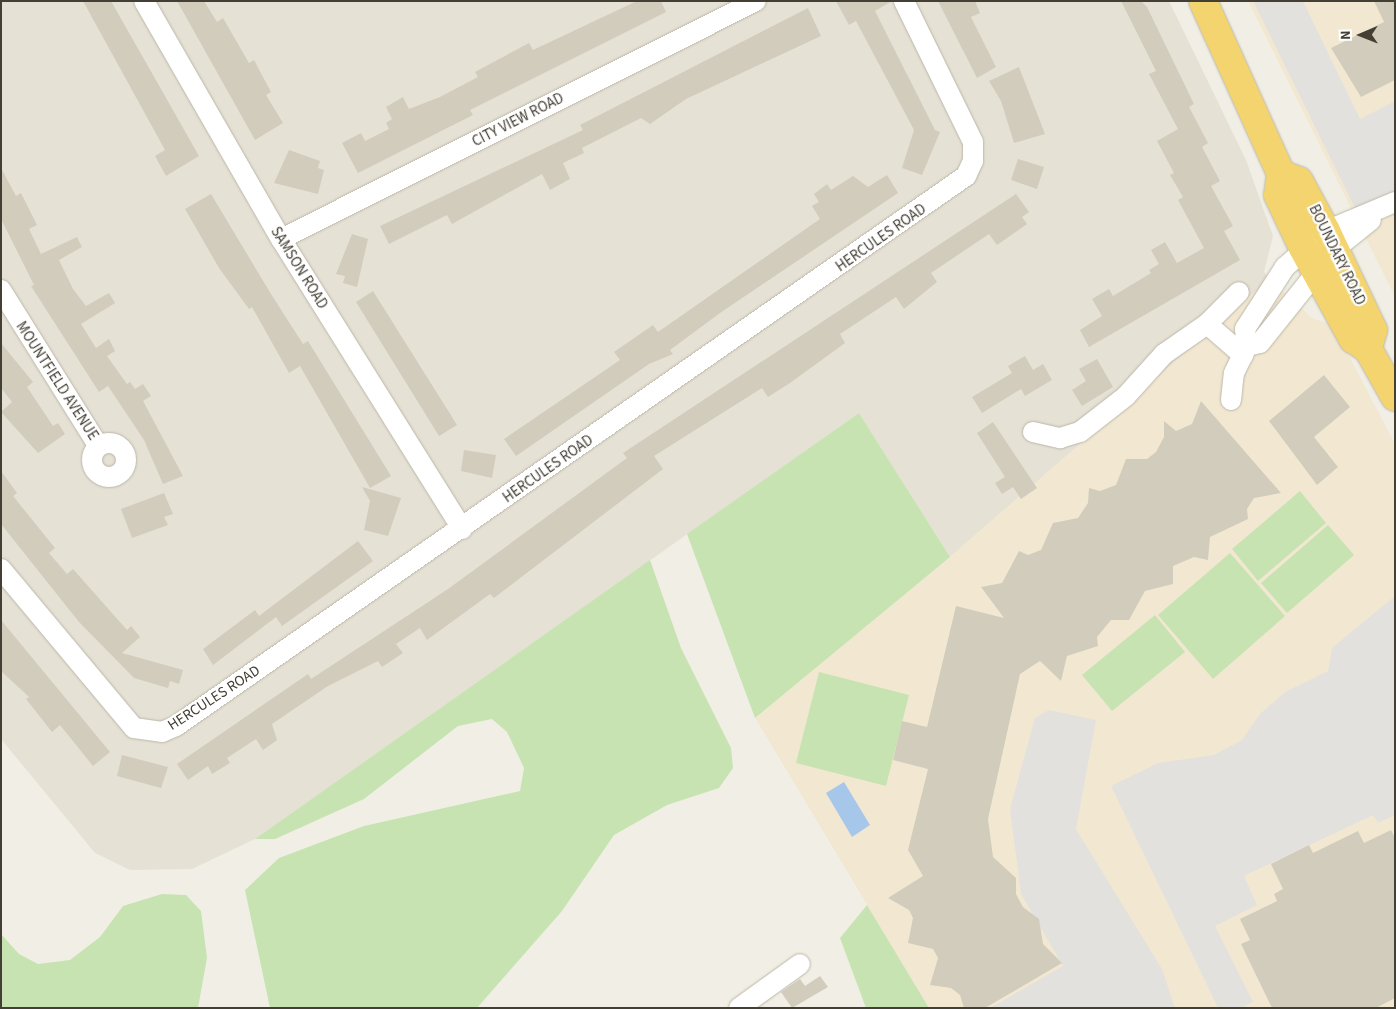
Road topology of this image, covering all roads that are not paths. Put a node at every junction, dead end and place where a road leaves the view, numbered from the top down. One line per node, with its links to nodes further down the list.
1 (144, 1): 7 (street, SAMSON ROAD)
2 (756, 1): 7 (street, CITY VIEW ROAD)
3 (904, 1): 20 (street, HERCULES ROAD)
4 (1203, 1): 5 (highway, BOUNDARY ROAD)
5 (1281, 174): 8 (highway, BOUNDARY ROAD); 9 (highway, BOUNDARY ROAD)
6 (1386, 206): 8 (street)
7 (281, 240): 20 (street, SAMSON ROAD)
8 (1331, 240): 9 (street); 10 (street); 14 (highway, BOUNDARY ROAD)
9 (1303, 248): 10 (highway, BOUNDARY ROAD); 15 (street, BOUNDARY ROAD)
10 (1318, 272): 14 (highway, BOUNDARY ROAD); 15 (street, BOUNDARY ROAD)
11 (1, 290): 19 (street, MOUNTFIELD AVENUE)
12 (1239, 292): 13 (street)
13 (1207, 324): 15 (street); 18 (street)
14 (1368, 349): 16 (highway, BOUNDARY ROAD)
15 (1245, 350): 17 (street, BOUNDARY ROAD)
16 (1395, 397)
17 (1231, 400)
18 (1033, 432)
19 (98, 445)
20 (462, 529): 21 (street, HERCULES ROAD)
21 (1, 569)
22 (800, 964): 23 (street)
23 (739, 1008)

